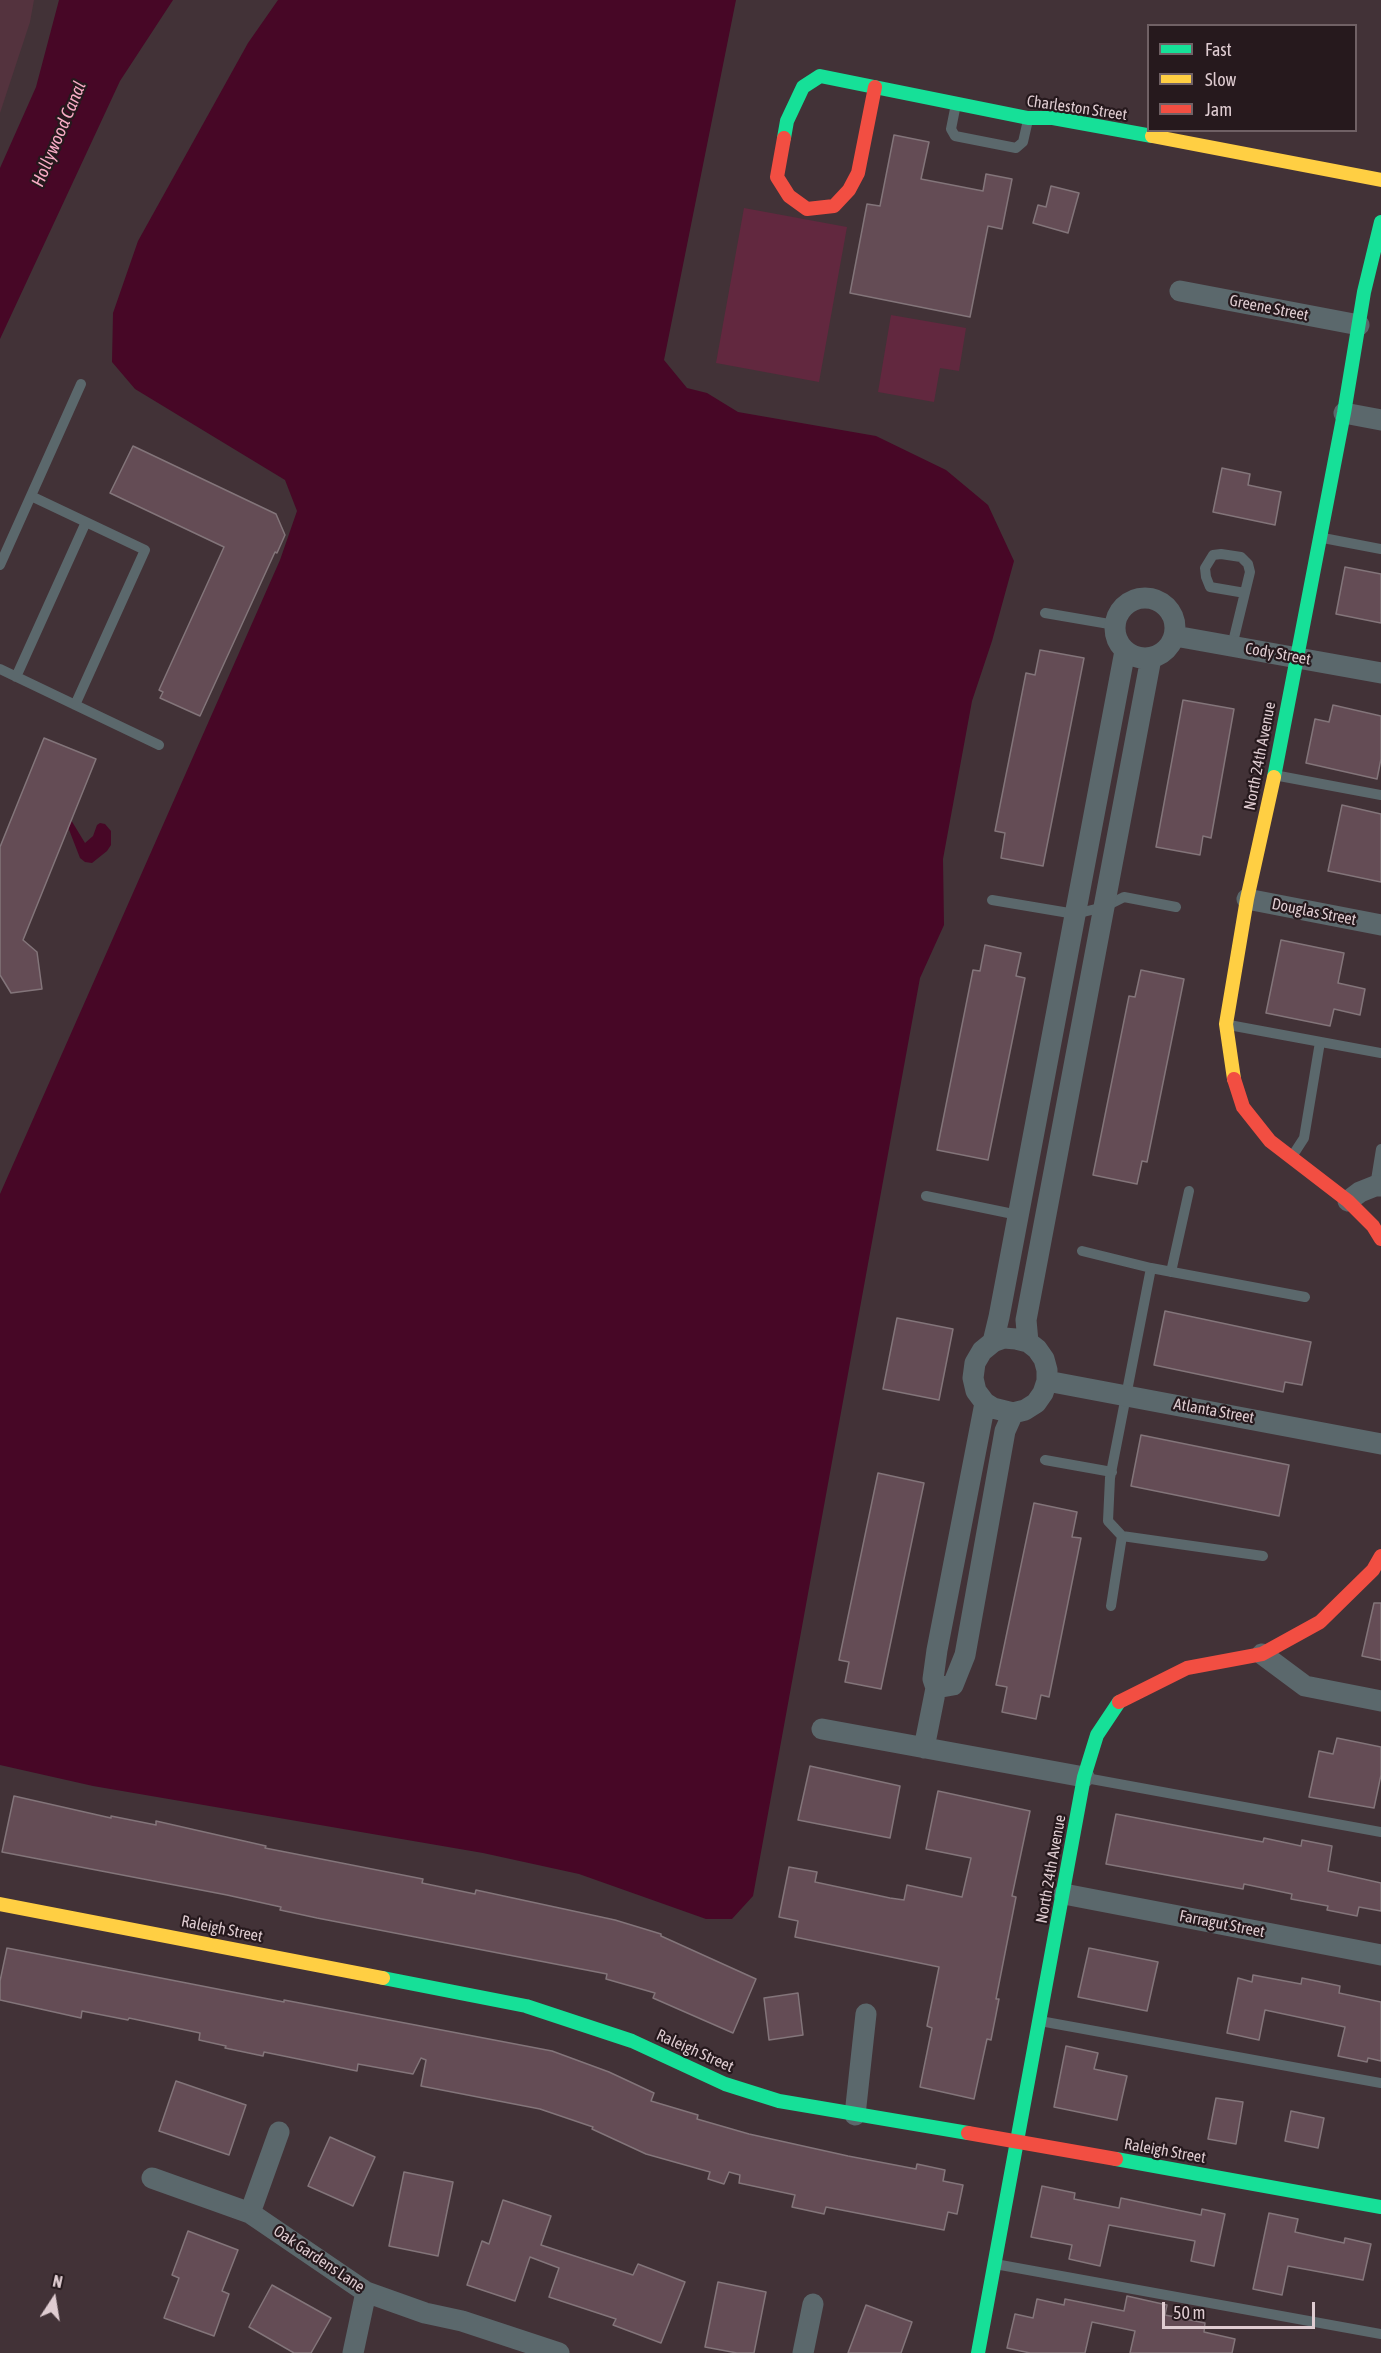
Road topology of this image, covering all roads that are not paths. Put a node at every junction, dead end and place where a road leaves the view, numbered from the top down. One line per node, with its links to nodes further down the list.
1 (875, 87): 1 (street, Charleston Street); 2 (street, Charleston Street)
2 (956, 104): 3 (street, Charleston Street); 3 (lane)
3 (1028, 118): 4 (street, Charleston Street)
4 (1381, 180)
5 (1381, 222): 7 (street, North 24th Avenue)
6 (1180, 291): 7 (street, Greene Street)
7 (1359, 325): 9 (street, North 24th Avenue)
8 (81, 384): 11 (lane)
9 (1344, 413): 10 (street); 13 (street, North 24th Avenue)
10 (1381, 420)
11 (31, 496): 12 (lane); 15 (lane)
12 (86, 522): 26 (lane); 27 (lane)
13 (1320, 538): 14 (lane); 23 (street, North 24th Avenue)
14 (1381, 549)
15 (0, 565)
16 (1245, 593): 16 (lane); 20 (lane)
17 (1045, 613): 18 (lane)
18 (1115, 625): 19 (street); 21 (street)
19 (1175, 636): 20 (street, Cody Street); 22 (street)
20 (1232, 646): 23 (street, Cody Street)
21 (1125, 651): 22 (street); 35 (street)
22 (1151, 658): 33 (street)
23 (1296, 658): 25 (street, Cody Street); 29 (street, North 24th Avenue)
24 (0, 669): 26 (lane)
25 (1381, 673)
26 (16, 677): 27 (lane)
27 (75, 705): 28 (lane)
28 (159, 745)
29 (1274, 775): 30 (lane); 31 (street, North 24th Avenue)
30 (1381, 795)
31 (1247, 899): 36 (street, Douglas Street); 37 (street, North 24th Avenue)
32 (992, 900): 35 (lane)
33 (1104, 907): 34 (lane); 35 (lane); 53 (street)
34 (1176, 907)
35 (1076, 914): 46 (street)
36 (1381, 925)
37 (1226, 1024): 38 (lane); 41 (street, North 24th Avenue)
38 (1320, 1042): 39 (lane); 41 (lane)
39 (1381, 1053)
40 (1381, 1149): 42 (lane)
41 (1291, 1157): 45 (street, North 24th Avenue)
42 (1378, 1186): 45 (street)
43 (1189, 1191): 50 (lane)
44 (926, 1196): 46 (lane)
45 (1348, 1201): 47 (street, North 24th Avenue)
46 (1018, 1215): 52 (street)
47 (1381, 1239)
48 (1082, 1251): 49 (lane)
49 (1151, 1268): 50 (lane); 55 (lane)
50 (1171, 1272): 51 (lane)
51 (1305, 1297)
52 (993, 1342): 53 (street); 56 (street)
53 (1028, 1342): 54 (street)
54 (1047, 1381): 55 (street, Atlanta Street); 57 (street)
55 (1126, 1395): 58 (street, Atlanta Street); 60 (lane)
56 (985, 1403): 57 (street); 67 (street)
57 (1013, 1413): 67 (street)
58 (1381, 1444)
59 (1045, 1460): 60 (lane)
60 (1112, 1472): 61 (lane)
61 (1122, 1536): 62 (lane); 65 (lane)
62 (1263, 1556)
63 (1381, 1556): 64 (street, North 24th Avenue)
64 (1377, 1571): 66 (street, North 24th Avenue)
65 (1111, 1606)
66 (1262, 1654): 68 (street); 71 (street, North 24th Avenue)
67 (936, 1688): 70 (street)
68 (1381, 1701)
69 (822, 1730): 70 (street)
70 (924, 1748): 71 (street)
71 (1084, 1777): 72 (lane); 73 (street, North 24th Avenue)
72 (1381, 1832)
73 (1064, 1894): 75 (street, Farragut Street); 77 (street, North 24th Avenue)
74 (0, 1904): 79 (street, Raleigh Street)
75 (1381, 1954)
76 (866, 2014): 79 (street)
77 (1040, 2021): 78 (lane); 81 (street, North 24th Avenue)
78 (1381, 2083)
79 (855, 2115): 81 (street, Raleigh Street)
80 (279, 2132): 84 (street)
81 (1017, 2141): 83 (street, Raleigh Street); 85 (street, North 24th Avenue)
82 (152, 2178): 84 (street, Oak Gardens Lane)
83 (1381, 2207)
84 (250, 2212): 86 (street, Oak Gardens Lane)
85 (994, 2264): 88 (lane); 92 (street, North 24th Avenue)
86 (366, 2292): 89 (street); 90 (street, Oak Gardens Lane)
87 (813, 2304): 91 (street)
88 (1381, 2334)
89 (353, 2353)
90 (559, 2353)
91 (802, 2353)
92 (978, 2353)

